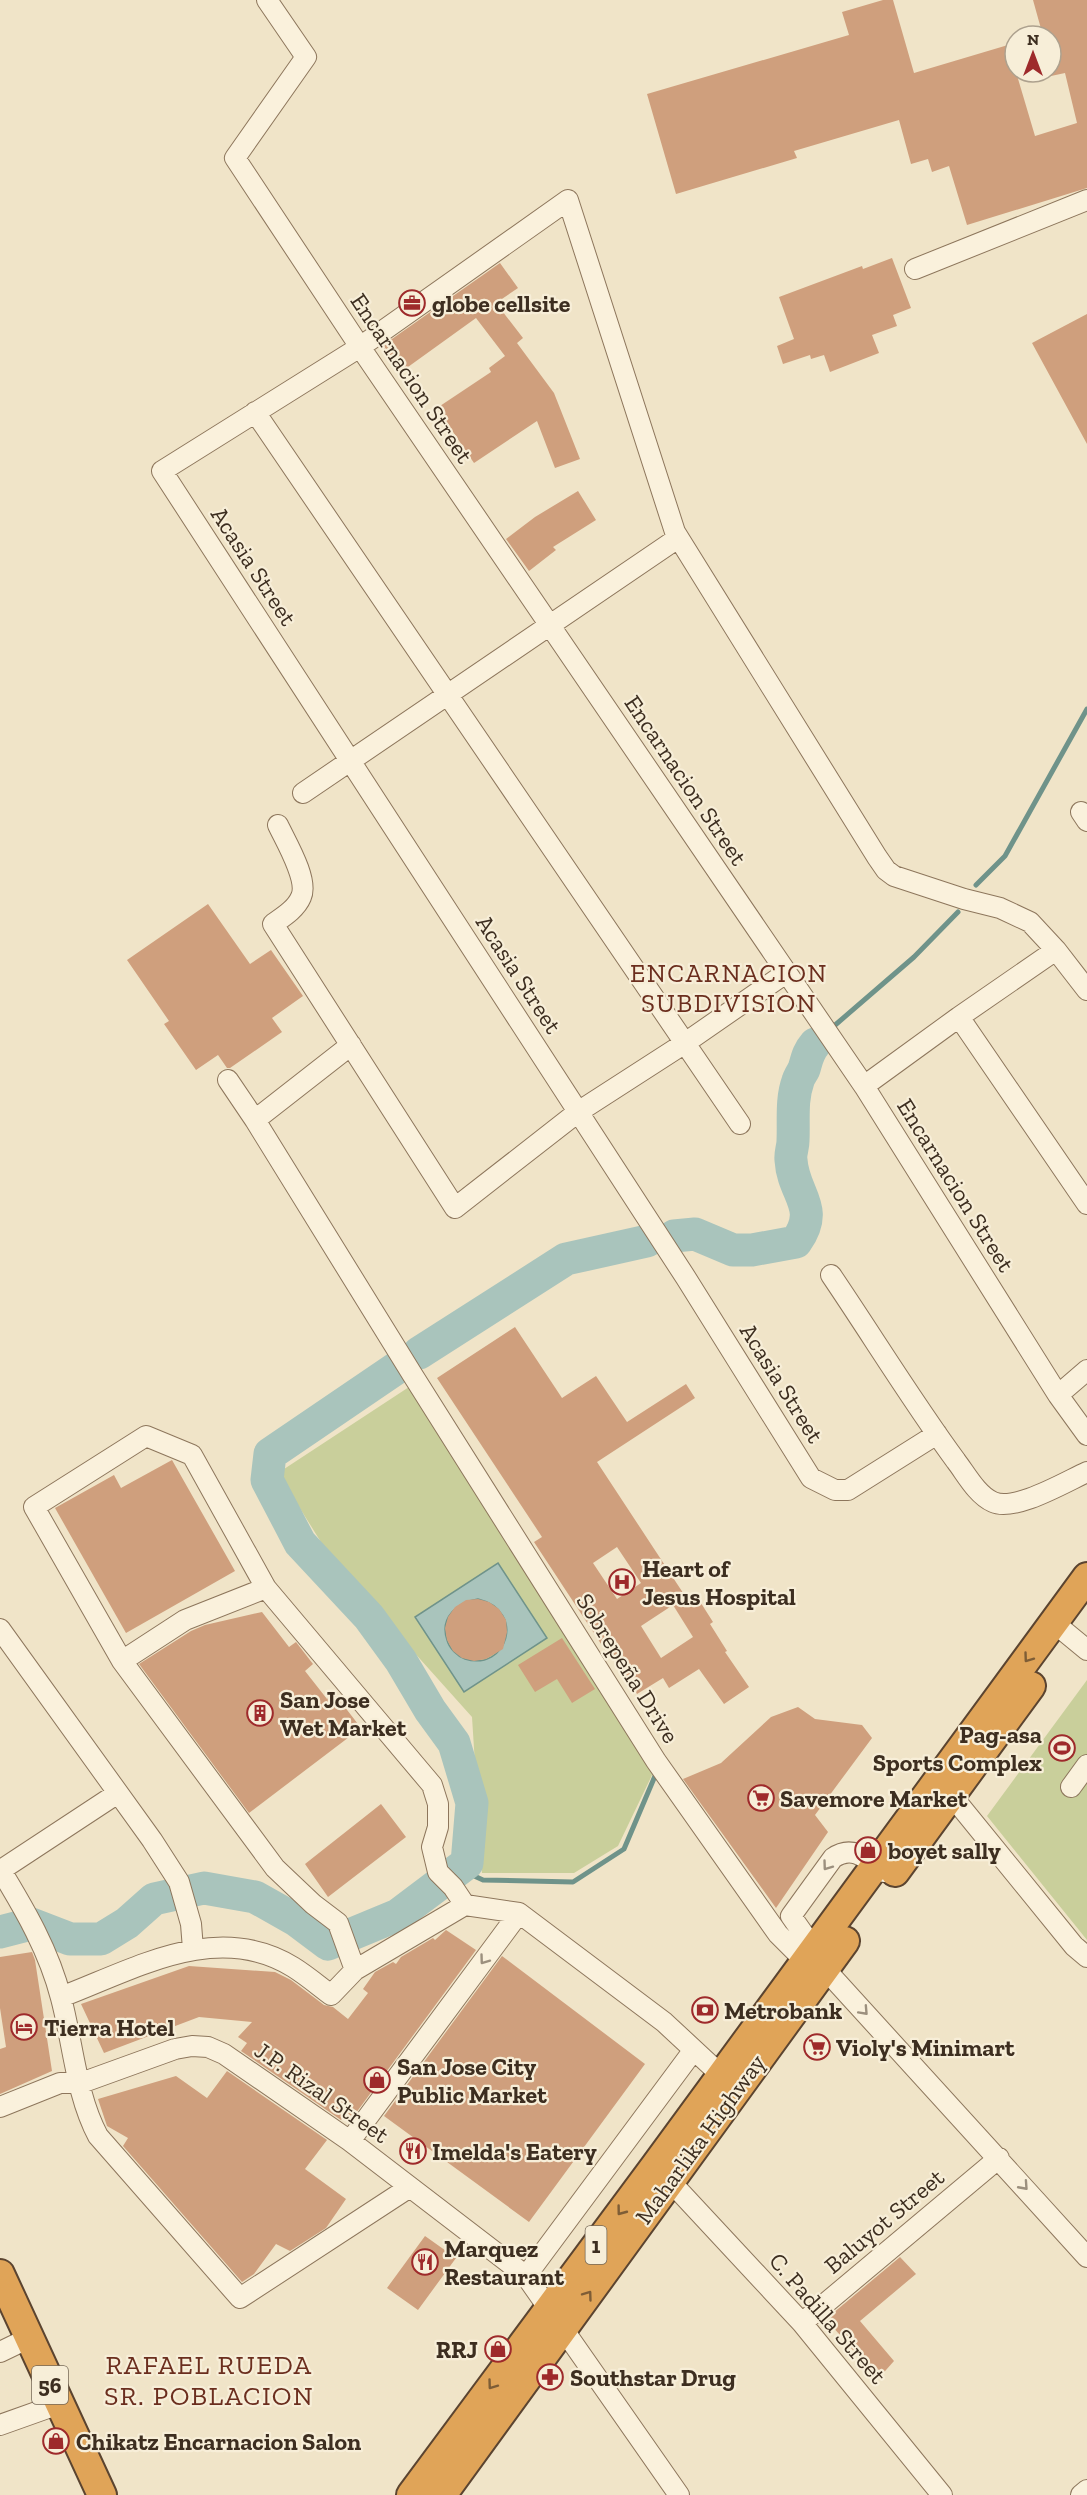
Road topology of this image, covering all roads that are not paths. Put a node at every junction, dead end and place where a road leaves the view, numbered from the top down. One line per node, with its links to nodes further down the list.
1 (267, 0): 4 (street, Encarnacion Street)
2 (1087, 200): 3 (street)
3 (915, 269)
4 (360, 347): 5 (street); 6 (street); 7 (street, Encarnacion Street)
5 (255, 412): 8 (street); 9 (street, Acasia Street)
6 (678, 538): 7 (street); 12 (street)
7 (549, 625): 8 (street); 13 (street, Encarnacion Street)
8 (447, 694): 9 (street); 16 (street)
9 (350, 761): 10 (street); 20 (street, Acasia Street)
10 (303, 793)
11 (278, 825): 17 (street)
12 (1056, 950): 14 (street); 15 (street)
13 (786, 973): 16 (street); 19 (street, Encarnacion Street)
14 (1087, 990)
15 (959, 1017): 19 (street); 23 (street)
16 (685, 1043): 20 (street); 22 (street)
17 (351, 1045): 20 (street); 21 (street)
18 (228, 1080): 21 (street, Sobrepeña Drive)
19 (864, 1086): 26 (street, Encarnacion Street)
20 (578, 1112): 27 (street, Acasia Street)
21 (255, 1120): 46 (street, Sobrepeña Drive)
22 (740, 1124)
23 (1087, 1204)
24 (831, 1275): 27 (street)
25 (1087, 1370): 26 (street)
26 (1058, 1395): 28 (street, Encarnacion Street)
27 (937, 1434): 29 (street)
28 (1087, 1435)
29 (1087, 1472)
30 (1087, 1576): 34 (highway, Maharlika Highway / 1)
31 (266, 1588): 35 (street); 35 (street); 42 (street)
32 (1087, 1609): 34 (highway, Maharlika Highway / 1)
33 (0, 1629): 38 (street)
34 (1069, 1636): 39 (highway, Maharlika Highway / 1); 41 (highway, Maharlika Highway / 1, one-way to 41)
35 (122, 1661): 47 (street)
36 (1087, 1765): 37 (street)
37 (1071, 1787)
38 (118, 1793): 40 (street); 44 (street)
39 (952, 1796): 41 (highway, Maharlika Highway / 1); 45 (street)
40 (0, 1869): 48 (street)
41 (883, 1872): 46 (highway, Maharlika Highway / 1); 46 (street, one-way to 46)
42 (465, 1905): 43 (street); 47 (street)
43 (519, 1913): 49 (street); 54 (street, one-way to 54)
44 (193, 1949): 47 (street); 48 (street)
45 (1087, 1957)
46 (814, 1960): 50 (highway, Maharlika Highway / 1); 55 (street, one-way to 55); 56 (highway, Maharlika Highway / 1)
47 (352, 1962)
48 (61, 1997): 51 (street)
49 (693, 2050): 50 (street); 60 (street)
50 (721, 2075): 61 (highway, Maharlika Highway / 1, one-way to 61)
51 (81, 2083): 52 (street, J.P. Rizal Street); 53 (street, J.P. Rizal Street); 54 (street, J.P. Rizal Street); 57 (street)
52 (0, 2108)
53 (0, 2121)
54 (350, 2141): 57 (street, J.P. Rizal Street)
55 (999, 2158): 58 (street, one-way to 58); 62 (street, Baluyot Street)
56 (669, 2180): 61 (highway, Maharlika Highway / 1, one-way to 56); 62 (street, C. Padilla Street)
57 (410, 2187): 60 (street, J.P. Rizal Street)
58 (1087, 2257)
59 (0, 2274): 63 (highway, 56)
60 (526, 2276): 61 (street, J.P. Rizal Street)
61 (556, 2318): 69 (highway, Maharlika Highway / 1, one-way to 69); 70 (highway, Maharlika Highway / 1); 71 (street, J.P. Rizal Street)
62 (802, 2323): 72 (street, C. Padilla Street)
63 (29, 2338): 64 (street); 65 (highway, 56)
64 (0, 2352)
65 (59, 2404): 66 (street); 68 (highway, 56)
66 (0, 2425)
67 (1087, 2490): 73 (street)
68 (102, 2495)
69 (411, 2495)
70 (442, 2495)
71 (679, 2495)
72 (942, 2495)
73 (1081, 2495)

